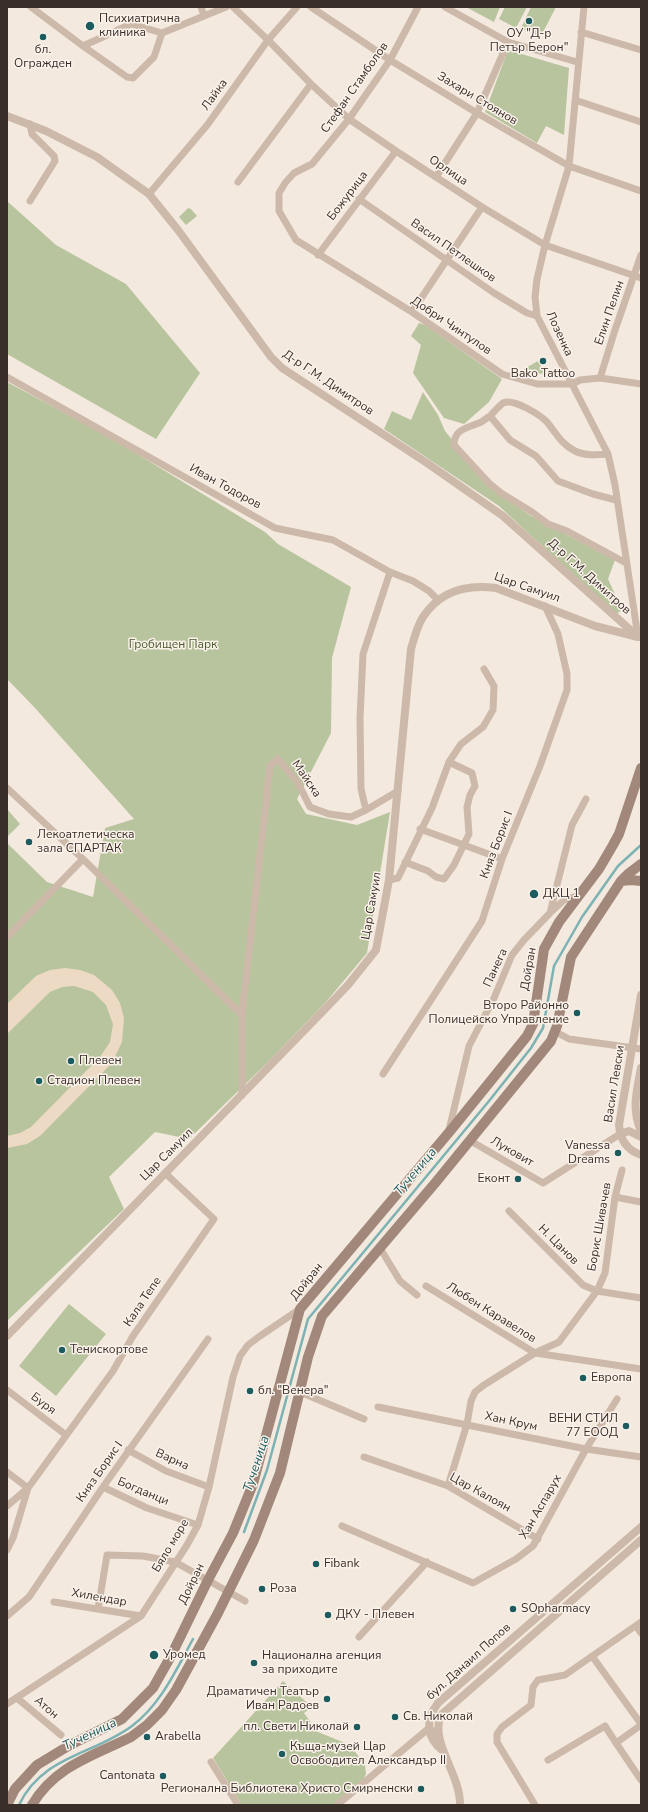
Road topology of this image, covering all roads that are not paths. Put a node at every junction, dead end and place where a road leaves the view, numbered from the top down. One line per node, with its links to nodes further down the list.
1 (31, 7): 15 (street)
2 (201, 7): 10 (street)
3 (226, 7): 10 (street)
4 (233, 7): 13 (street, Орлица)
5 (297, 7): 13 (street, Лайка)
6 (311, 7): 17 (street, Захари Стоянов)
7 (418, 7): 17 (street, Стефан Стамболов)
8 (445, 7): 14 (street)
9 (584, 7): 11 (street, Лозенка)
10 (204, 16): 12 (street)
11 (581, 32): 16 (street); 18 (street, Лозенка)
12 (162, 33): 15 (street); 15 (street)
13 (268, 40): 19 (street, Орлица); 31 (street, Лайка)
14 (508, 42): 18 (street); 21 (street)
15 (84, 46)
16 (641, 50)
17 (390, 60): 21 (street, Захари Стоянов); 23 (street, Стефан Стамболов)
18 (578, 62): 20 (street, Лозенка)
19 (312, 84): 23 (street, Орлица); 29 (street)
20 (575, 100): 24 (street); 27 (street, Лозенка)
21 (477, 113): 27 (street, Захари Стоянов); 28 (street)
22 (7, 116): 25 (street, Д-р Г.М. Димитров)
23 (350, 119): 26 (street, Орлица); 35 (street, Стефан Стамболов)
24 (641, 122)
25 (30, 124): 31 (street, Д-р Г.М. Димитров); 33 (street)
26 (396, 151): 28 (street, Орлица); 32 (street, Божурица)
27 (569, 166): 30 (street, Захари Стоянов); 36 (street, Лозенка)
28 (436, 177): 34 (street, Орлица)
29 (238, 182)
30 (641, 191)
31 (149, 194): 55 (street, Д-р Г.М. Димитров)
32 (359, 199): 37 (street, Божурица); 39 (street, Васил Петлешков)
33 (30, 201)
34 (482, 207): 36 (street, Орлица); 39 (street)
35 (279, 211): 37 (street, Добри Чинтулов)
36 (544, 245): 40 (street, Орлица); 42 (street, Лозенка)
37 (318, 255): 41 (street, Добри Чинтулов)
38 (641, 255): 40 (street, Елин Пелин)
39 (447, 260): 41 (street); 42 (street, Васил Петлешков)
40 (638, 277): 44 (street, Елин Пелин)
41 (412, 312): 45 (street, Добри Чинтулов)
42 (537, 316): 45 (street, Лозенка)
43 (7, 377): 51 (street, Иван Тодоров)
44 (600, 378): 45 (street, Добри Чинтулов); 46 (street, Добри Чинтулов)
45 (572, 384): 48 (street, Лозенка)
46 (641, 384)
47 (490, 416): 48 (street); 49 (street); 50 (street)
48 (608, 454): 49 (street, Лозенка)
49 (616, 500): 50 (street, Лозенка)
50 (626, 563): 54 (street, Лозенка)
51 (390, 572): 52 (street, Иван Тодоров); 62 (street)
52 (438, 600): 53 (street, Цар Самуил); 60 (street, Цар Самуил)
53 (545, 606): 55 (street, Цар Самуил); 65 (street, Княз Борис I)
54 (638, 610): 55 (street, Лозенка)
55 (640, 640)
56 (484, 669): 57 (street)
57 (449, 762): 63 (street); 64 (street)
58 (641, 768): 72 (main road, Дойран)
59 (7, 788): 66 (street)
60 (398, 791): 62 (street); 69 (street, Цар Самуил)
61 (586, 799): 73 (street, Панега)
62 (366, 810): 76 (street, Майска)
63 (420, 829): 64 (street); 67 (street)
64 (463, 844): 65 (street); 67 (street)
65 (502, 859): 80 (street, Княз Борис I)
66 (83, 860): 74 (street); 76 (street)
67 (405, 862): 69 (street)
68 (641, 864): 71 (main road)
69 (389, 880): 81 (street, Цар Самуил)
70 (641, 881): 71 (main road)
71 (621, 882): 77 (main road)
72 (580, 895): 73 (street); 83 (main road, Дойран)
73 (550, 912): 83 (street, Панега)
74 (7, 937)
75 (641, 995): 78 (street, Васил Левски)
76 (242, 1015): 81 (street, Майска)
77 (556, 1032): 78 (street); 86 (main road)
78 (637, 1048): 84 (street, Васил Левски)
79 (641, 1068): 82 (street, Васил Левски)
80 (383, 1074)
81 (242, 1096): 89 (street, Цар Самуил)
82 (641, 1131)
83 (449, 1133): 99 (main road, Дойран)
84 (620, 1134): 85 (street); 87 (street); 90 (street, Васил Левски)
85 (641, 1137)
86 (469, 1140): 90 (street, Луковит); 94 (main road)
87 (641, 1155)
88 (622, 1170): 91 (street, Борис Шивачев)
89 (165, 1173): 100 (street, Цар Самуил); 110 (street, Кала Тепе)
90 (543, 1183)
91 (616, 1197): 92 (street); 96 (street, Борис Шивачев)
92 (641, 1202)
93 (509, 1212): 96 (street, Н. Цанов)
94 (380, 1248): 97 (street); 105 (main road)
95 (426, 1286): 102 (street, Любен Каравелов)
96 (597, 1291): 98 (street, Н. Цанов); 102 (street, Борис Шивачев)
97 (417, 1295)
98 (641, 1298)
99 (300, 1309): 118 (street, Бяло море); 129 (main road, Дойран)
100 (7, 1336)
101 (208, 1339): 112 (street, Княз Борис I)
102 (535, 1353): 103 (street, Любен Каравелов); 109 (street, Борис Шивачев)
103 (641, 1369)
104 (7, 1390): 110 (street, Буря)
105 (300, 1392): 108 (street); 130 (main road)
106 (616, 1399): 111 (street, Хан Аспарух)
107 (378, 1407): 109 (street, Хан Крум)
108 (364, 1419)
109 (467, 1424): 111 (street, Хан Крум); 116 (street, Борис Шивачев)
110 (66, 1435): 119 (street, Кала Тепе)
111 (586, 1449): 114 (street, Хан Крум); 124 (street, Хан Аспарух)
112 (128, 1450): 117 (street, Княз Борис I); 118 (street, Варна)
113 (364, 1456): 116 (street, Цар Калоян)
114 (641, 1457)
115 (7, 1472): 119 (street)
116 (448, 1486): 124 (street, Цар Калоян)
117 (103, 1487): 121 (street, Богданци); 134 (street, Княз Борис I)
118 (209, 1487): 121 (street, Бяло море)
119 (28, 1488): 120 (street, Кала Тепе); 126 (street)
120 (7, 1506)
121 (198, 1525): 127 (street, Бяло море)
122 (342, 1526): 128 (street, Хан Аспарух)
123 (641, 1527): 143 (street, бул. Данаил Попов)
124 (538, 1539): 128 (street, Хан Аспарух)
125 (641, 1540): 145 (street, бул. Данаил Попов)
126 (7, 1550)
127 (176, 1562): 129 (street); 133 (street); 135 (street, Бяло море)
128 (427, 1562): 138 (street)
129 (208, 1580): 130 (street); 151 (main road, Дойран)
130 (229, 1591): 131 (street); 152 (main road)
131 (245, 1601)
132 (54, 1602): 133 (street, Хилендар)
133 (98, 1609): 135 (street, Хилендар)
134 (7, 1616)
135 (141, 1616): 140 (street, Бяло море)
136 (638, 1624): 137 (street); 139 (street)
137 (641, 1633)
138 (359, 1637)
139 (592, 1656): 142 (street); 156 (street)
140 (17, 1698): 141 (street, Бяло море); 144 (street, Атон)
141 (7, 1704)
142 (641, 1724): 146 (street)
143 (428, 1730): 145 (street); 147 (street); 154 (street)
144 (61, 1735)
145 (439, 1737): 147 (street, бул. Данаил Попов)
146 (616, 1743): 148 (street); 150 (street)
147 (444, 1752): 155 (street)
148 (548, 1760)
149 (211, 1762): 153 (street)
150 (641, 1780)
151 (7, 1805)
152 (32, 1805)
153 (238, 1805)
154 (336, 1805)
155 (460, 1805)
156 (535, 1805)

